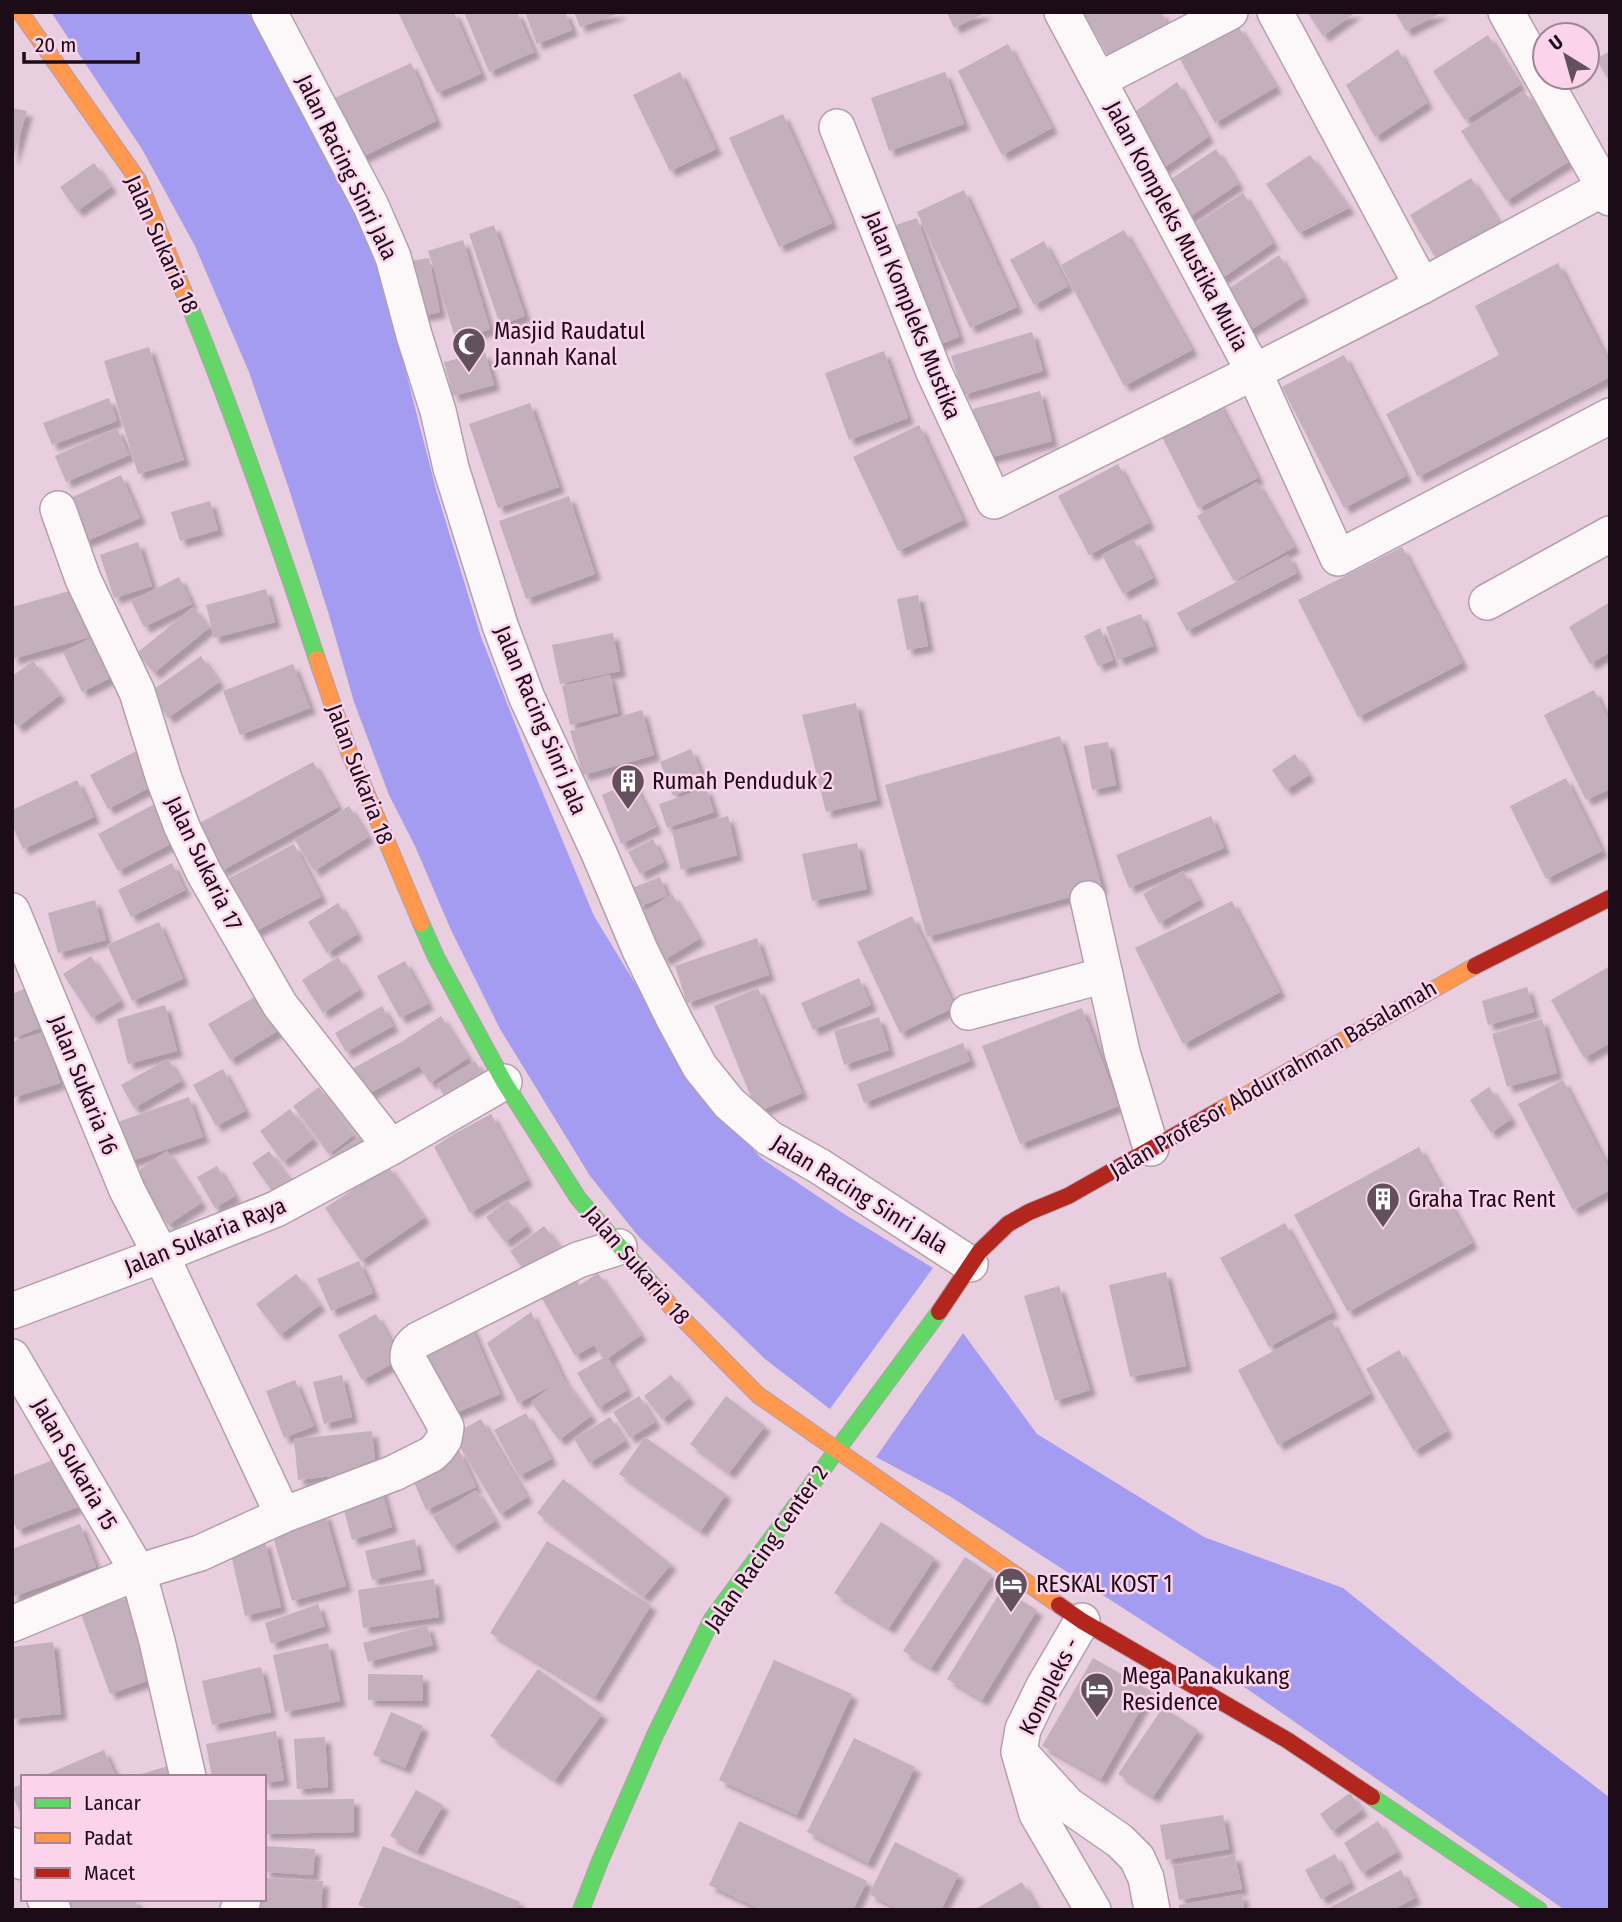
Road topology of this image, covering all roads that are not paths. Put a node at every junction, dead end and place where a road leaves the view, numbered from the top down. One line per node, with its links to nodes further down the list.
1 (20, 12): 22 (street, Jalan Sukaria 18)
2 (269, 12): 27 (street, Jalan Racing Sinri Jala)
3 (1062, 12): 7 (street, Jalan Kompleks Mustika Mulia)
4 (1230, 12): 7 (street, Jalan Kompleks Mustika Mulia)
5 (1275, 12): 10 (street)
6 (1506, 12): 9 (street, Jalan Kompleks Mustika Mulia)
7 (1100, 80): 11 (street, Jalan Kompleks Mustika Mulia)
8 (837, 127): 13 (street, Jalan Kompleks Mustika)
9 (1608, 190): 10 (street, Jalan Kompleks Mustika Mulia)
10 (1422, 286): 11 (street, Jalan Kompleks Mustika Mulia)
11 (1254, 372): 12 (street, Jalan Kompleks Mustika Mulia); 13 (street, Jalan Kompleks Mustika Mulia)
12 (1610, 416)
13 (994, 501)
14 (58, 509): 23 (street, Jalan Sukaria 17)
15 (1610, 534): 16 (street)
16 (1487, 602)
17 (1610, 898): 24 (street, Jalan Profesor Abdurrahman Basalamah)
18 (1088, 900): 20 (street)
19 (12, 911): 26 (street, Jalan Sukaria 16)
20 (1105, 975): 21 (street); 24 (street)
21 (968, 1012)
22 (504, 1082): 23 (street, Jalan Sukaria Raya); 25 (street, Jalan Sukaria 18)
23 (391, 1147): 26 (street, Jalan Sukaria Raya)
24 (1151, 1148): 27 (street, Jalan Profesor Abdurrahman Basalamah)
25 (619, 1247): 30 (street, Jalan Sukaria 18); 31 (street)
26 (161, 1255): 28 (street, Jalan Sukaria Raya); 31 (street, Jalan Sukaria 16)
27 (964, 1275): 30 (street, Jalan Racing Center 2)
28 (12, 1311)
29 (12, 1357): 32 (street, Jalan Sukaria 15)
30 (836, 1449): 33 (street, Jalan Sukaria 18); 37 (street, Jalan Racing Center 2)
31 (283, 1515): 32 (street)
32 (138, 1572): 34 (street); 36 (street, Jalan Sukaria 15)
33 (1083, 1621): 35 (street, Kompleks -); 40 (street, Jalan Sukaria 18)
34 (12, 1624)
35 (1019, 1752): 38 (street, Kompleks -); 39 (street, Kompleks -)
36 (188, 1775)
37 (581, 1910)
38 (1093, 1910)
39 (1152, 1910)
40 (1539, 1910)

